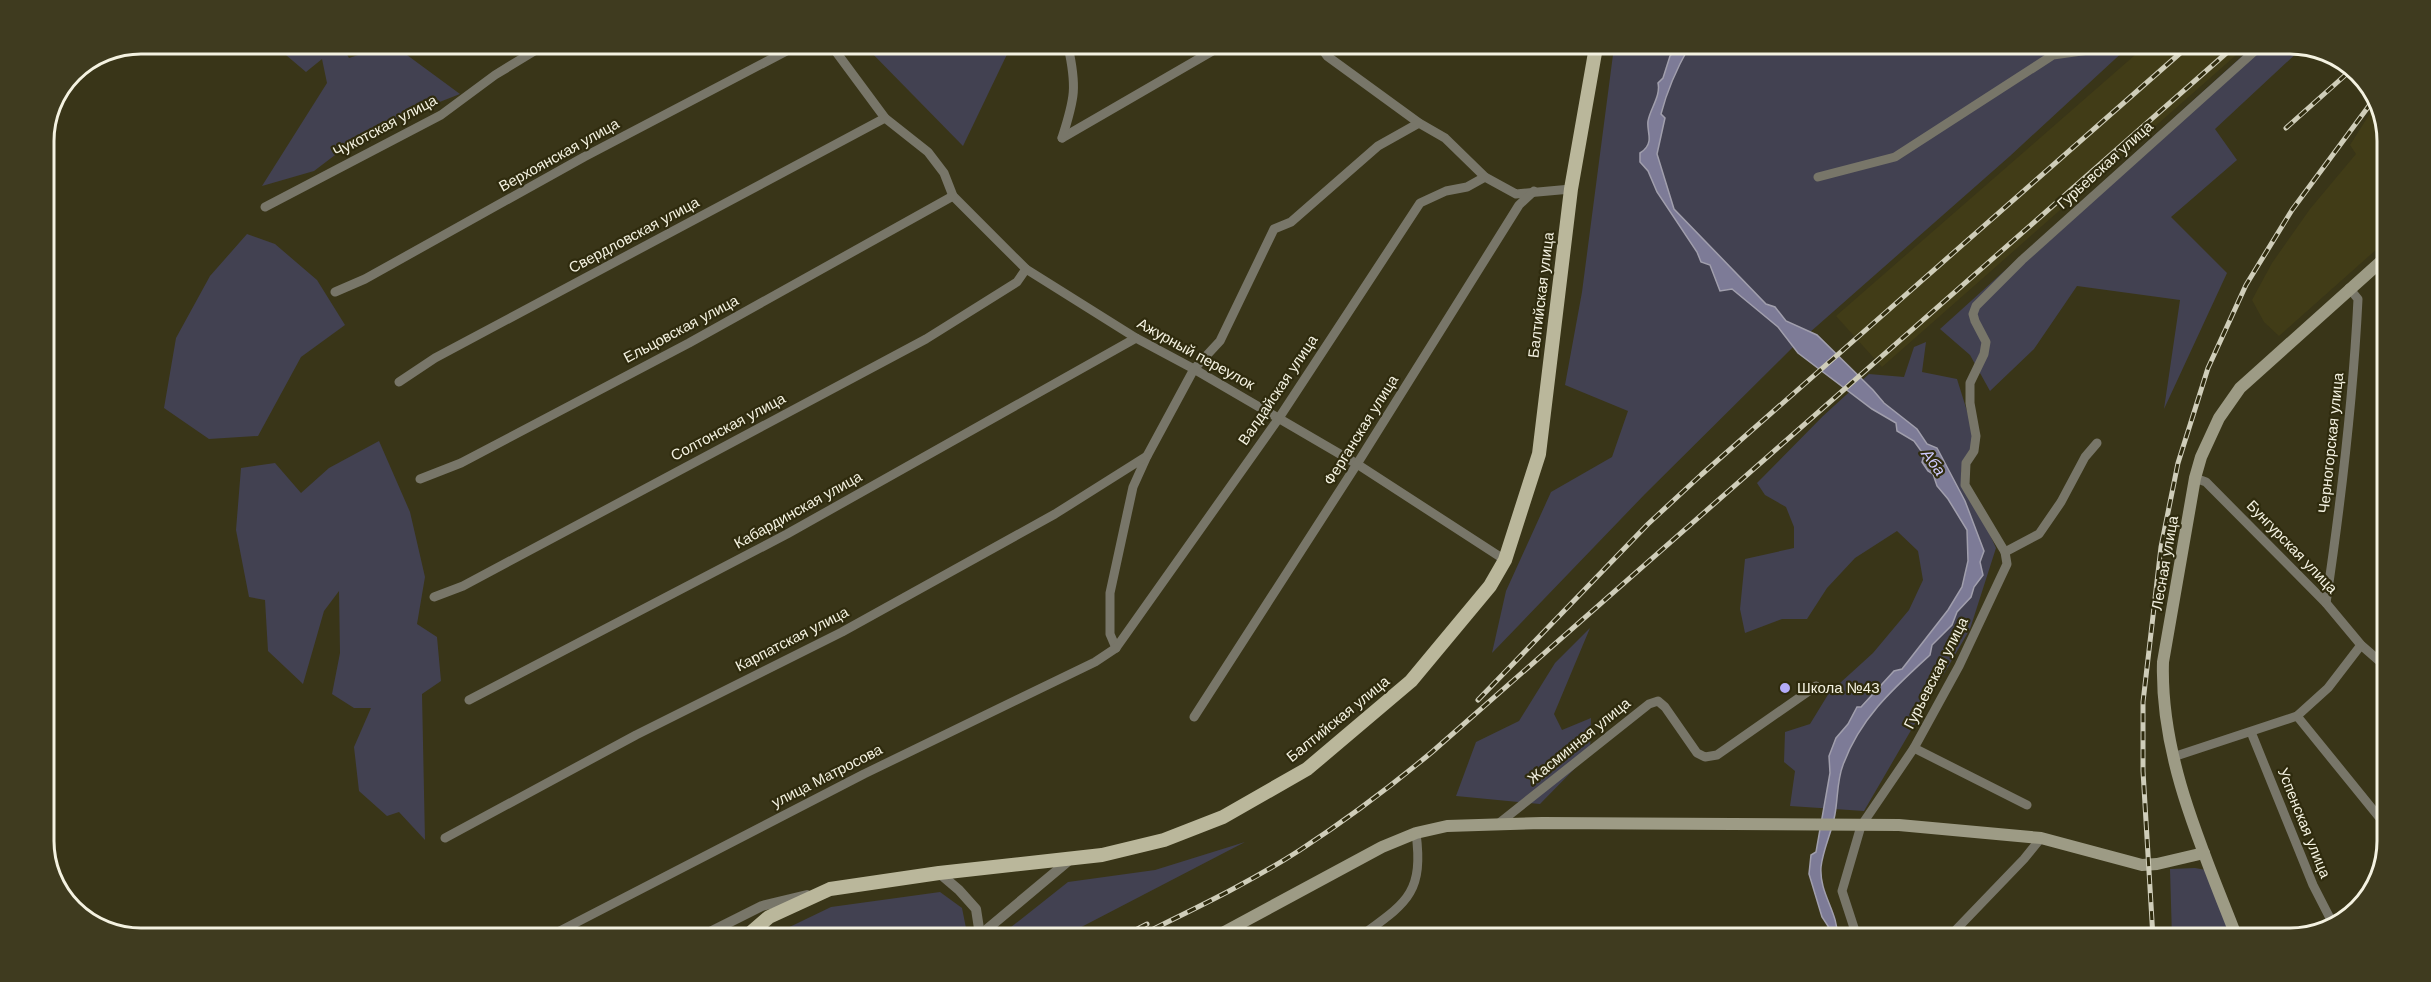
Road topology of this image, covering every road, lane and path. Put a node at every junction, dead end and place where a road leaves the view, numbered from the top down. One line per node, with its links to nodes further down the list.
1 (531, 54): 17 (street, Чукотская улица)
2 (781, 54): 21 (street, Верхоянская улица)
3 (838, 54): 10 (street)
4 (1069, 54): 5 (street)
5 (1207, 54)
6 (1326, 54): 11 (street)
7 (1595, 54): 14 (main road, Балтийская улица)
8 (2060, 54): 13 (street)
9 (2251, 54): 31 (street, Гурьевская улица)
10 (885, 118): 16 (street); 24 (street, Свердловская улица)
11 (1419, 123): 12 (street); 23 (street, Карпатская улица)
12 (1485, 177): 15 (street); 25 (street, Валдайская улица)
13 (1818, 177)
14 (1571, 189): 15 (street); 32 (main road, Балтийская улица)
15 (1534, 191): 28 (street, Ферганская улица)
16 (953, 196): 19 (street, Ажурный переулок); 30 (street, Ельцовская улица)
17 (265, 207)
18 (2377, 265): 20 (main road, Лесная улица)
19 (1026, 269): 22 (street, Ажурный переулок); 33 (street, Солтонская улица)
20 (2349, 288): 29 (main road, Лесная улица); 34 (street, Черногорская улица)
21 (335, 292)
22 (1136, 338): 23 (street, Ажурный переулок); 39 (street, Кабардинская улица)
23 (1194, 369): 25 (street, Ажурный переулок); 27 (street, Карпатская улица)
24 (399, 382)
25 (1279, 418): 28 (street, Ажурный переулок); 36 (street, Валдайская улица)
26 (2097, 443): 31 (street)
27 (1147, 456): 36 (street, Карпатская улица); 50 (street, Карпатская улица)
28 (1358, 464): 32 (street, Ажурный переулок); 41 (street, Ферганская улица)
29 (2195, 478): 34 (street, Бунгурская улица); 44 (main road, Лесная улица)
30 (420, 479)
31 (2005, 552): 43 (street, Гурьевская улица)
32 (1505, 560): 53 (main road, Балтийская улица)
33 (434, 597)
34 (2326, 603): 35 (street, Бунгурская улица)
35 (2361, 645): 37 (street, Бунгурская улица); 40 (street)
36 (1116, 648): 57 (street, улица Матросова)
37 (2377, 659)
38 (1816, 686): 47 (street, Жасминная улица)
39 (469, 700)
40 (2297, 716): 42 (street); 46 (street)
41 (1194, 717)
42 (2251, 732): 44 (street); 56 (street, Успенская улица)
43 (1914, 748): 45 (street); 48 (street, Гурьевская улица)
44 (2173, 757): 52 (main road, Лесная улица)
45 (2027, 805)
46 (2377, 815)
47 (1498, 824): 48 (main road); 49 (main road)
48 (1856, 826): 51 (main road); 64 (street, Гурьевская улица)
49 (1416, 833): 62 (main road); 63 (street)
50 (445, 838)
51 (2041, 838): 52 (main road); 65 (street)
52 (2204, 853): 66 (main road, Лесная улица)
53 (1072, 858): 54 (main road, Балтийская улица); 61 (street)
54 (939, 873): 55 (main road, Балтийская улица); 60 (street)
55 (830, 889): 58 (street); 59 (main road, Балтийская улица)
56 (2330, 918)
57 (566, 928)
58 (718, 928)
59 (756, 928)
60 (979, 928)
61 (988, 928)
62 (1232, 928)
63 (1372, 928)
64 (1854, 928)
65 (1958, 928)
66 (2233, 928)

